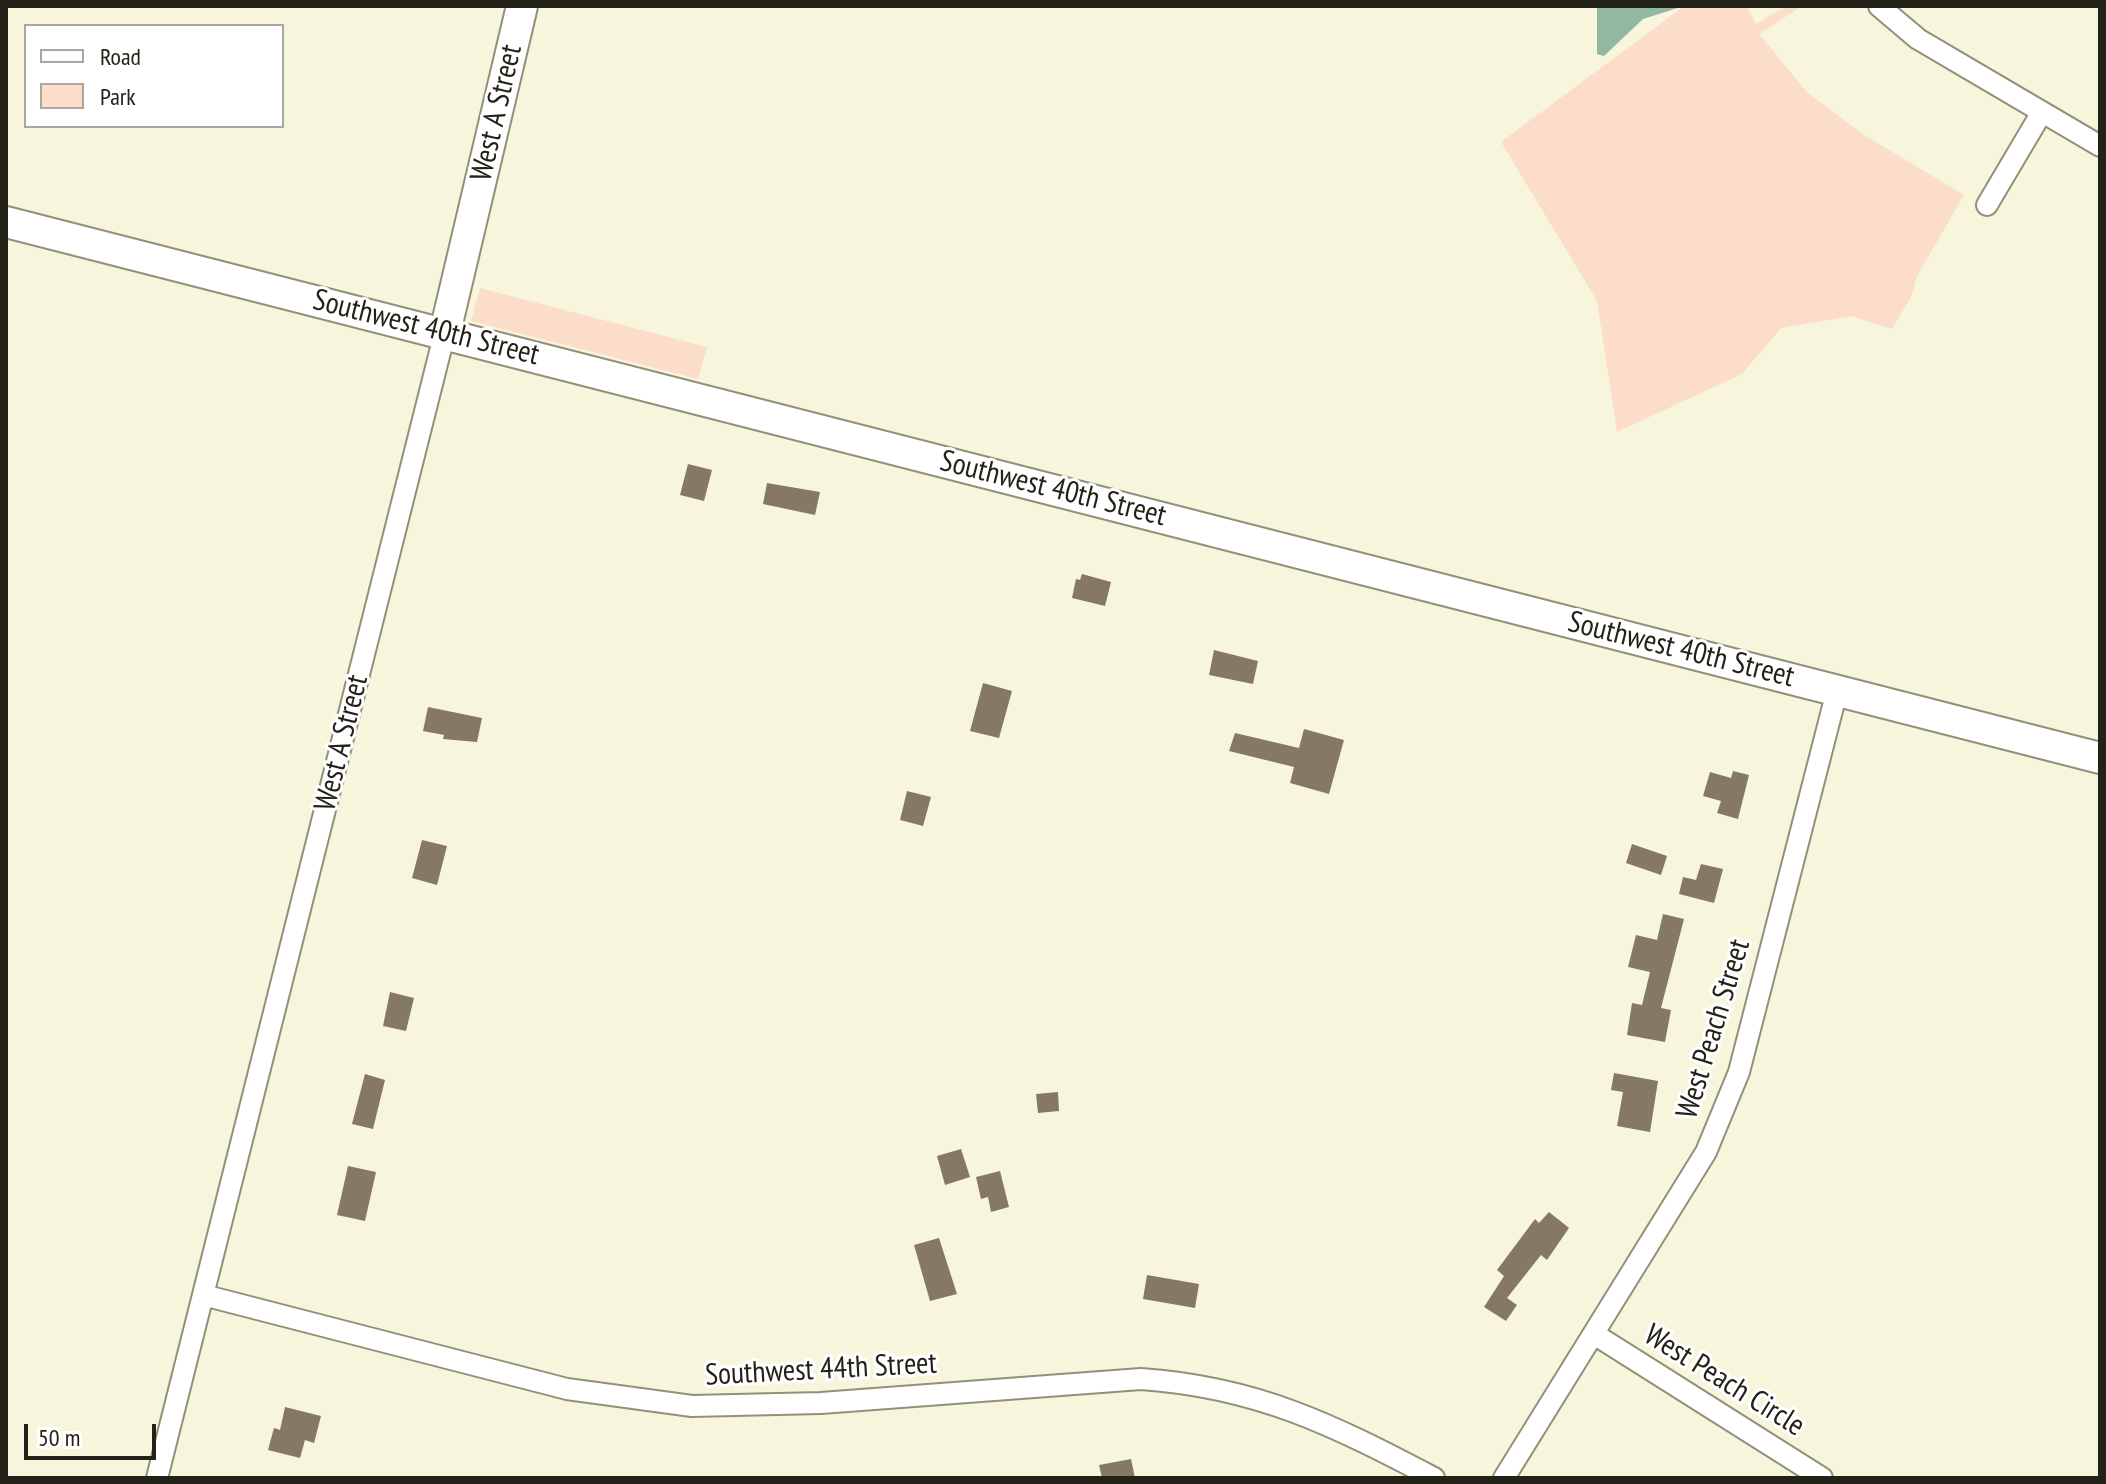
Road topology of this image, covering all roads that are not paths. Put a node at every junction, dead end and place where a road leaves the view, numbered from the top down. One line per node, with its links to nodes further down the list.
1 (522, 6): 7 (main road, West A Street)
2 (1879, 6): 3 (street)
3 (2042, 112): 4 (street); 5 (street)
4 (2100, 146)
5 (1987, 205)
6 (6, 222): 7 (main road, Southwest 40th Street)
7 (445, 332): 8 (main road, Southwest 40th Street); 10 (street, West A Street)
8 (1837, 691): 9 (main road, Southwest 40th Street); 11 (street, West Peach Street)
9 (2100, 758)
10 (203, 1295): 12 (street, West A Street); 13 (street, Southwest 44th Street)
11 (1594, 1334): 14 (street, West Peach Street); 15 (street, West Peach Circle)
12 (157, 1478)
13 (1434, 1478)
14 (1504, 1478)
15 (1822, 1478)

